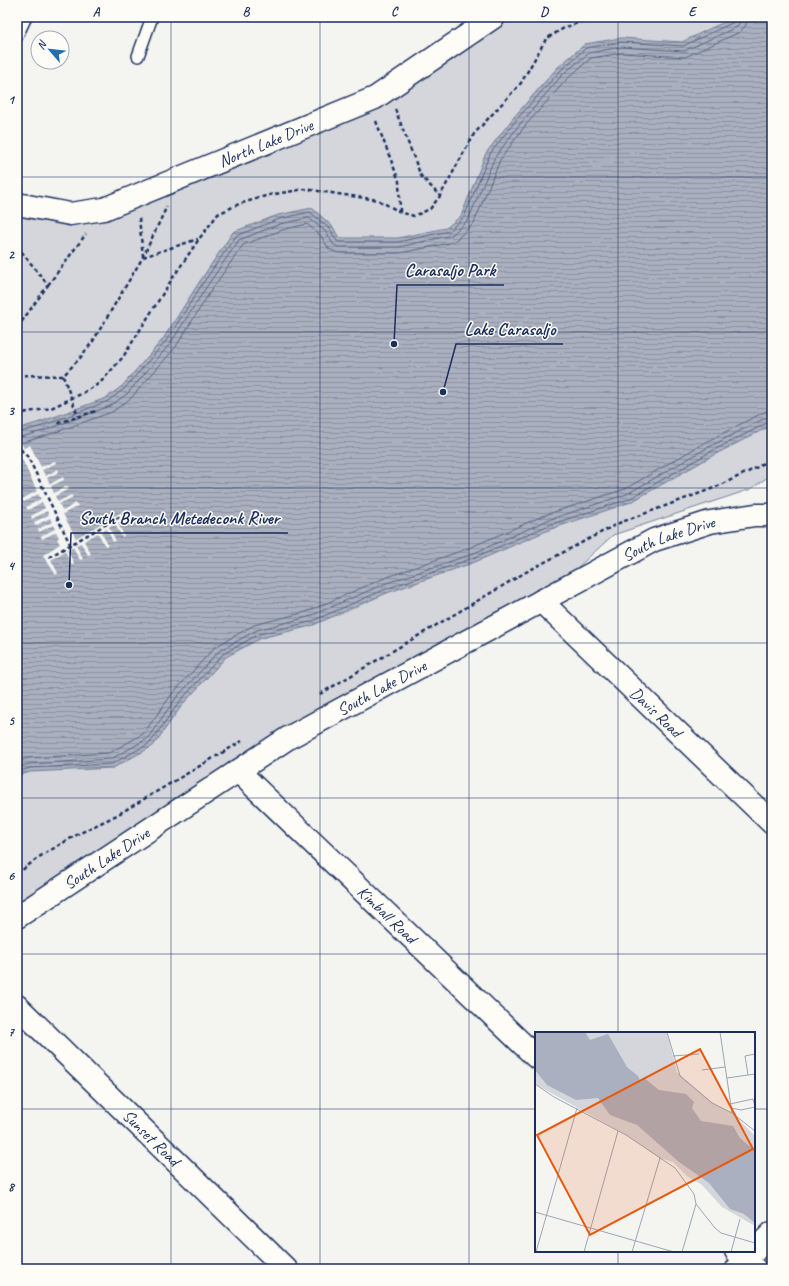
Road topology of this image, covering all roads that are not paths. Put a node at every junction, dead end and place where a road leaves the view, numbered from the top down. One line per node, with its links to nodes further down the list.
1 (152, 17): 5 (lane)
2 (494, 17): 6 (street, North Lake Drive)
3 (25, 19): 4 (lane)
4 (17, 36)
5 (138, 56)
6 (17, 204)
7 (772, 515): 8 (street, South Lake Drive)
8 (541, 601): 9 (street, South Lake Drive); 10 (street, Davis Road)
9 (238, 771): 11 (street, South Lake Drive); 13 (street, Kimball Road)
10 (772, 823)
11 (17, 917)
12 (17, 1006): 18 (street, Sunset Road)
13 (535, 1056)
14 (772, 1233): 15 (street)
15 (755, 1250)
16 (753, 1252): 17 (street)
17 (743, 1262)
18 (286, 1269)

